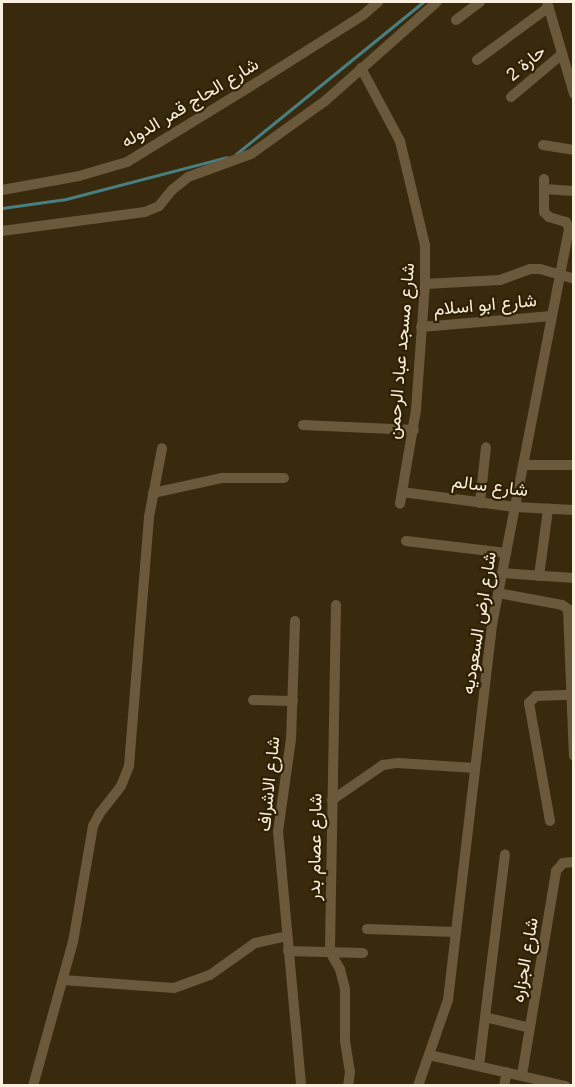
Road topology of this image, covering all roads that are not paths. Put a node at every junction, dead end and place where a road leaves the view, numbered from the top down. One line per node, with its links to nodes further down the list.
1 (378, 2): 13 (street, شارع الحاج قمر الدوله)
2 (437, 2): 8 (street)
3 (480, 2): 5 (street)
4 (548, 4): 6 (street); 7 (street)
5 (456, 20)
6 (562, 54): 9 (street); 10 (street, حارة 2)
7 (477, 60)
8 (361, 68): 15 (street); 18 (street, شارع مسجد عباد الرحمن)
9 (573, 94)
10 (511, 97)
11 (543, 146): 12 (street)
12 (573, 150)
13 (2, 190)
14 (573, 191): 16 (street, شارع ارض السعوديه)
15 (2, 231)
16 (560, 274): 17 (street); 18 (street); 19 (street, شارع ارض السعوديه)
17 (573, 279)
18 (425, 284): 20 (street, شارع مسجد عباد الرحمن)
19 (552, 316): 20 (street, شارع ابو اسلام); 25 (street, شارع ارض السعوديه)
20 (420, 327): 22 (street, شارع مسجد عباد الرحمن)
21 (303, 425): 22 (street)
22 (414, 430): 28 (street, شارع مسجد عباد الرحمن)
23 (486, 447): 30 (street)
24 (162, 448): 29 (street)
25 (523, 465): 26 (street); 32 (street, شارع ارض السعوديه)
26 (573, 465)
27 (284, 478): 29 (street)
28 (402, 492): 30 (street, شارع سالم); 31 (street, شارع مسجد عباد الرحمن)
29 (153, 493): 59 (street)
30 (480, 502): 32 (street, شارع سالم)
31 (400, 504)
32 (515, 507): 33 (street, شارع سالم); 36 (street, شارع ارض السعوديه)
33 (548, 509): 34 (street, شارع سالم); 38 (street)
34 (573, 510)
35 (406, 541): 36 (street)
36 (506, 553): 37 (street, شارع ارض السعوديه)
37 (502, 573): 38 (street); 40 (street, شارع ارض السعوديه)
38 (539, 576): 39 (street)
39 (573, 578)
40 (498, 593): 43 (street); 48 (street, شارع ارض السعوديه)
41 (336, 605): 49 (street, شارع عصام بدر)
42 (295, 621): 46 (street, شارع الاشراف)
43 (572, 675): 44 (street)
44 (571, 695): 47 (street); 50 (street)
45 (253, 700): 46 (street)
46 (293, 701): 55 (street, شارع الاشراف)
47 (573, 756)
48 (475, 768): 49 (street); 54 (street, شارع ارض السعوديه)
49 (332, 800): 57 (street, شارع عصام بدر)
50 (550, 821)
51 (506, 855): 60 (street)
52 (573, 862): 61 (street, شارع الجزاره)
53 (368, 929): 54 (street)
54 (455, 932): 62 (street, شارع ارض السعوديه)
55 (287, 936): 56 (street, شارع الاشراف); 59 (street)
56 (288, 951): 57 (street); 68 (street, شارع الاشراف)
57 (330, 952): 58 (street); 69 (street, شارع عصام بدر)
58 (363, 952)
59 (63, 980): 67 (street)
60 (485, 1017): 61 (street); 63 (street)
61 (530, 1028): 65 (street, شارع الجزاره)
62 (429, 1055): 63 (street); 70 (street, شارع ارض السعوديه)
63 (479, 1066): 64 (street)
64 (507, 1072): 65 (street); 71 (street)
65 (522, 1076): 66 (street)
66 (551, 1084): 72 (street)
67 (33, 1086)
68 (300, 1086)
69 (348, 1086)
70 (418, 1086)
71 (504, 1086)
72 (566, 1086)

